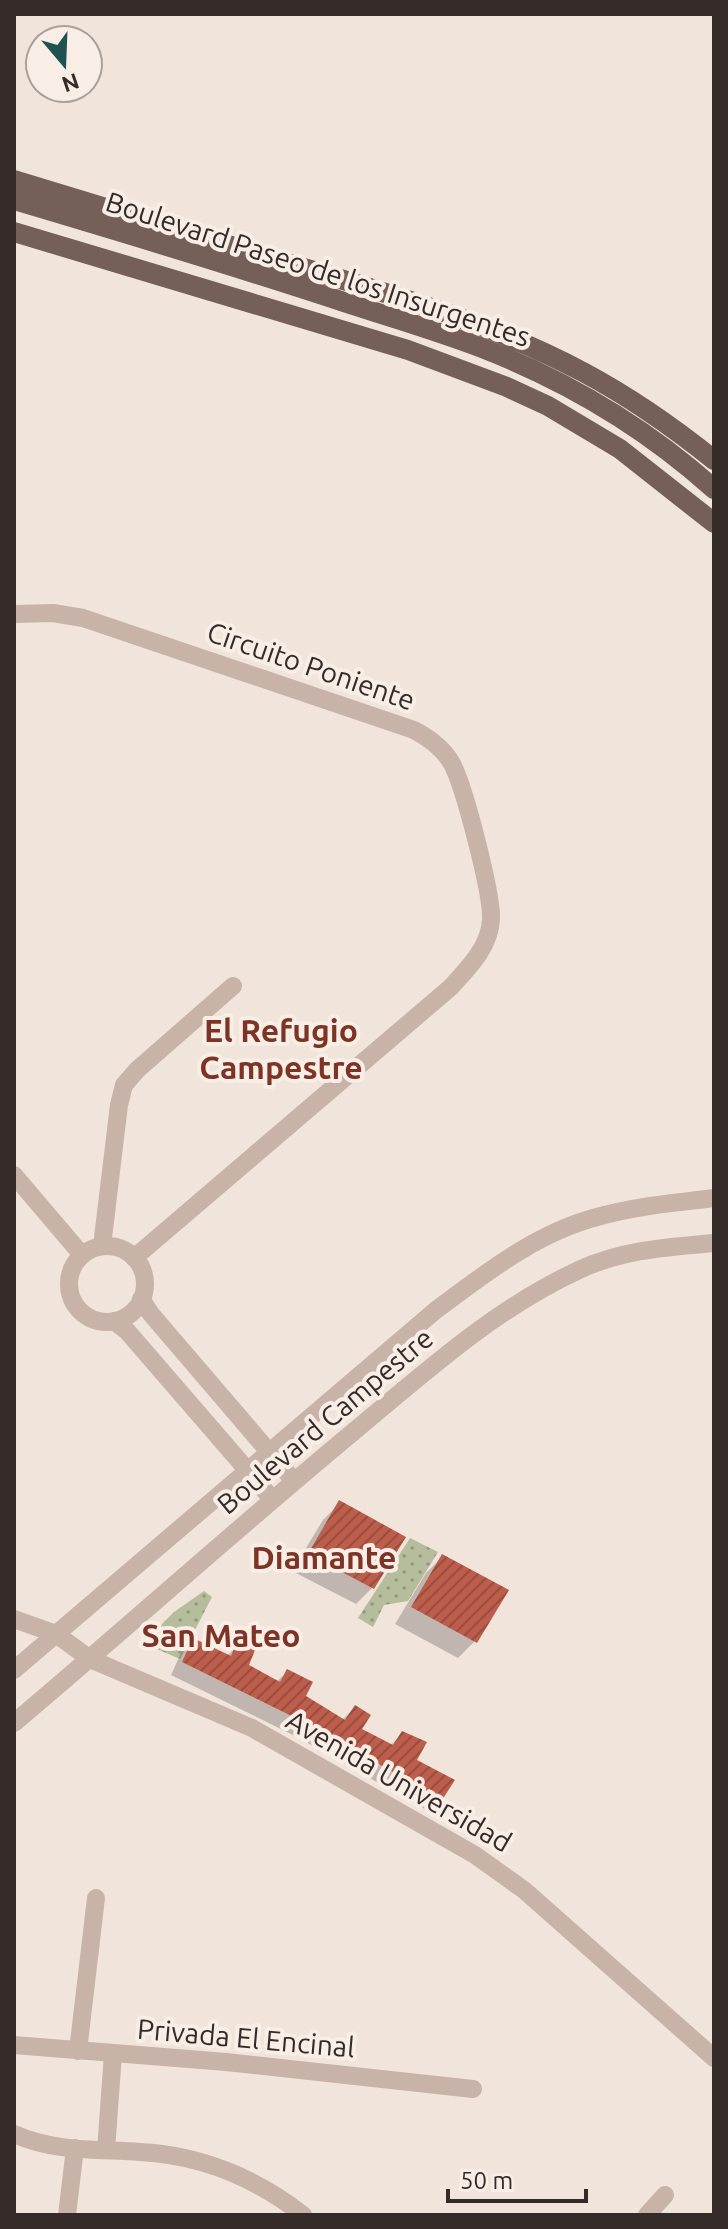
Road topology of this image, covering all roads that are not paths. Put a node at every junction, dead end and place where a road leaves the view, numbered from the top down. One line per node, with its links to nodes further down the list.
1 (14, 180): 4 (main road, Boulevard Paseo de los Insurgentes)
2 (14, 200): 5 (main road, Boulevard Paseo de los Insurgentes)
3 (14, 232): 6 (main road)
4 (714, 460)
5 (714, 489)
6 (714, 523)
7 (14, 614): 14 (street, Circuito Poniente)
8 (233, 986): 12 (street)
9 (14, 1175): 13 (street)
10 (714, 1198): 17 (street, Boulevard Campestre)
11 (714, 1243): 19 (street, Boulevard Campestre)
12 (102, 1246): 13 (street); 14 (street)
13 (82, 1255): 16 (street)
14 (134, 1258): 15 (street)
15 (141, 1299): 16 (street); 17 (street)
16 (114, 1321): 18 (street)
17 (269, 1451): 18 (street, Boulevard Campestre); 19 (street)
18 (248, 1470): 20 (street); 22 (street, Boulevard Campestre)
19 (294, 1481): 20 (street, Boulevard Campestre)
20 (273, 1500): 23 (street, Boulevard Campestre)
21 (14, 1619): 22 (street, Avenida Universidad)
22 (56, 1634): 23 (street, Avenida Universidad); 24 (street, Boulevard Campestre)
23 (90, 1659): 25 (street, Boulevard Campestre); 30 (street, Avenida Universidad)
24 (14, 1670)
25 (14, 1723)
26 (96, 1898): 28 (street)
27 (14, 2045): 28 (street, Privada El Encinal)
28 (78, 2051): 29 (street, Privada El Encinal)
29 (113, 2054): 31 (street, Privada El Encinal); 34 (street)
30 (714, 2058)
31 (473, 2089)
32 (14, 2134): 33 (street)
33 (75, 2148): 34 (street); 36 (street)
34 (106, 2150): 37 (street)
35 (665, 2195): 38 (street)
36 (67, 2215)
37 (303, 2215)
38 (647, 2215)

